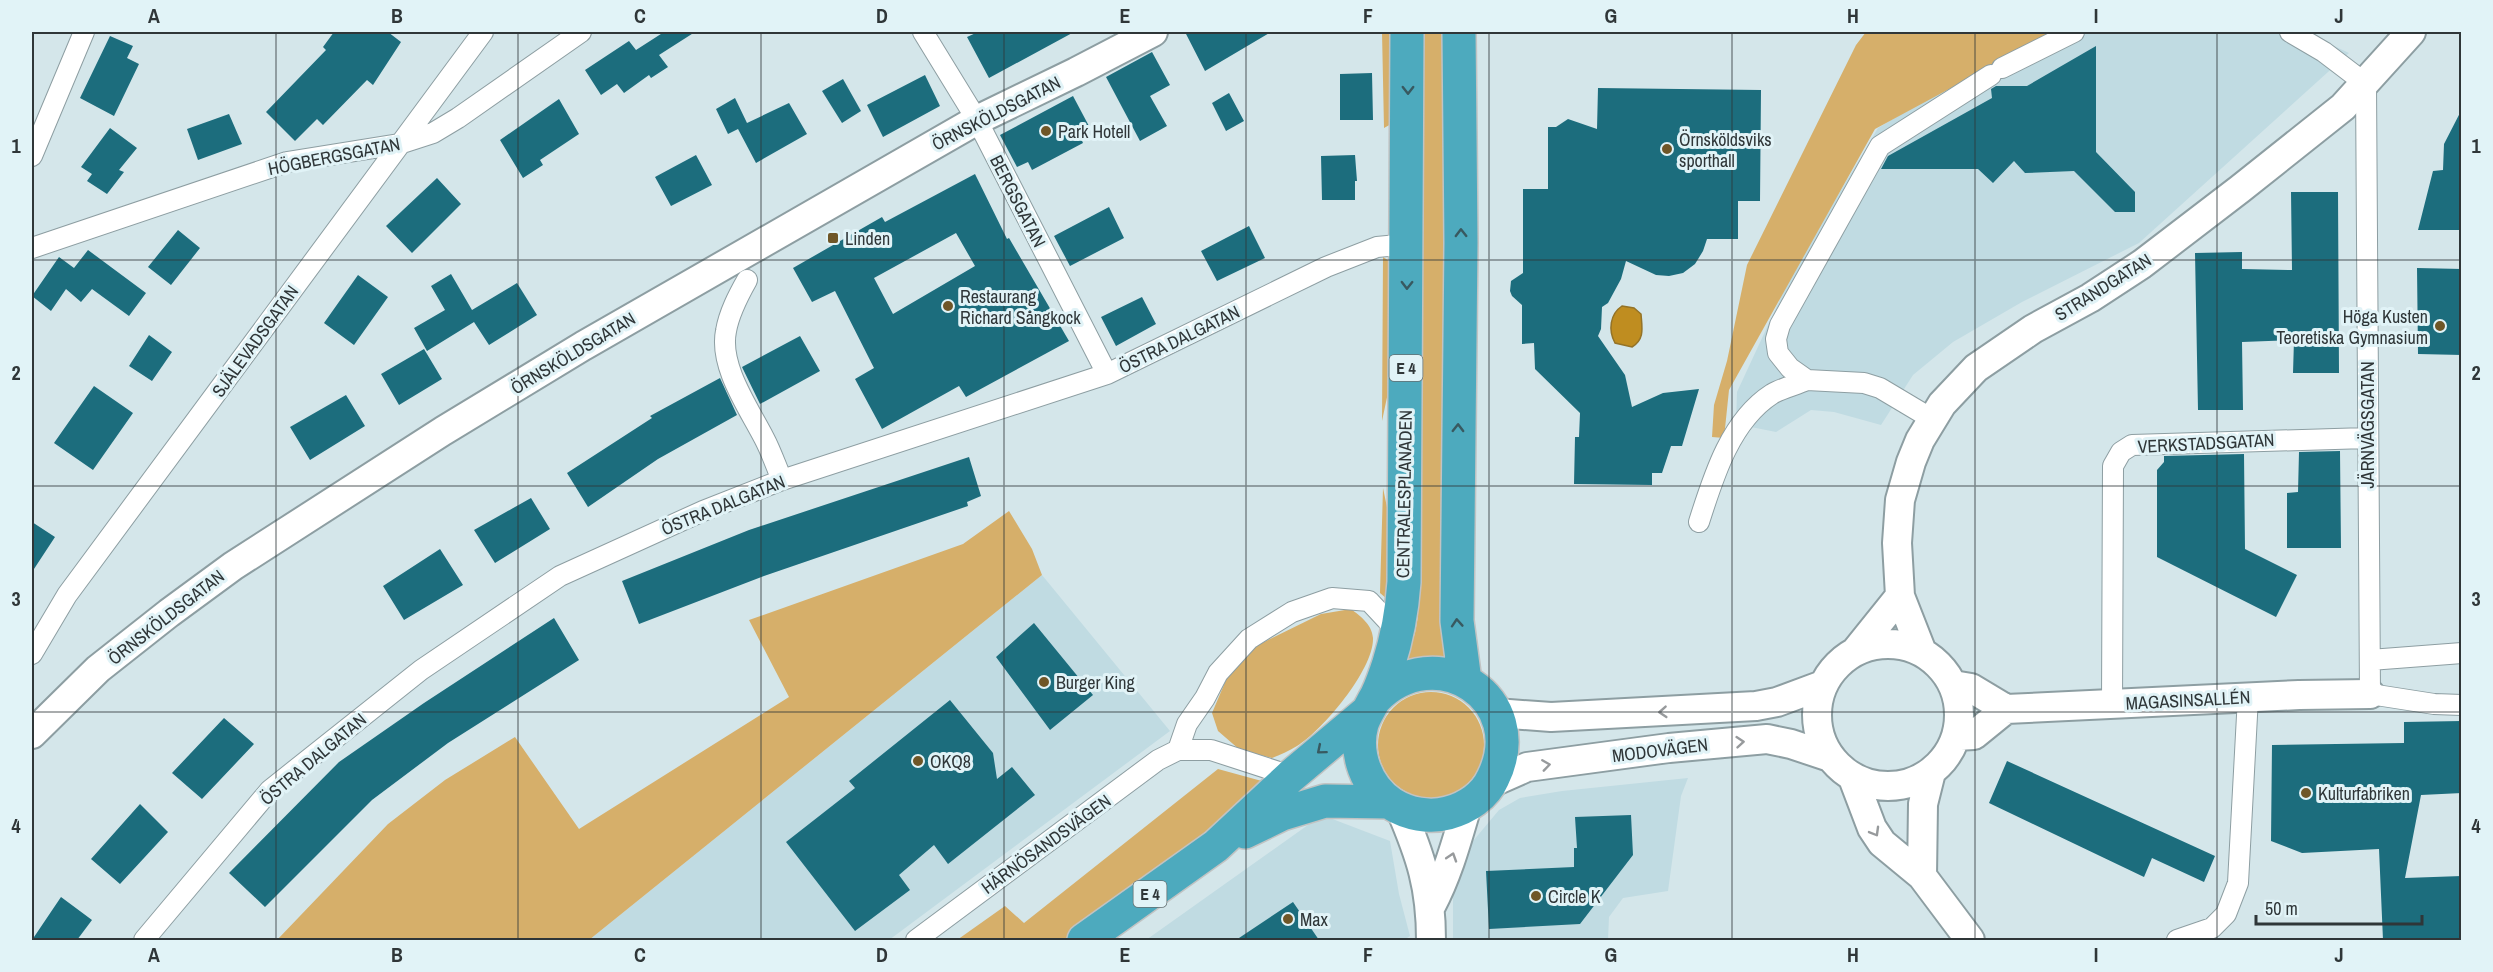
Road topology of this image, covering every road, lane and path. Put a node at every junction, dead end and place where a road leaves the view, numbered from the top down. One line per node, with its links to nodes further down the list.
1 (84, 32): 14 (street)
2 (483, 32): 13 (street, SJÄLEVADSGATAN)
3 (581, 32): 13 (street, HÖGBERGSGATAN)
4 (923, 32): 12 (street, BERGSGATAN)
5 (1154, 32): 12 (main road, ÖRNSKÖLDSGATAN)
6 (1407, 32): 15 (highway, CENTRALESPLANADEN / E 4, one-way to 15)
7 (1459, 32): 31 (highway, one-way to 7)
8 (2073, 32): 19 (street)
9 (2290, 32): 11 (street)
10 (2412, 32): 11 (main road, STRANDGATAN)
11 (2366, 84): 20 (main road, STRANDGATAN); 21 (street, JÄRNVÄGSGATAN)
12 (976, 120): 18 (street, BERGSGATAN); 41 (main road, ÖRNSKÖLDSGATAN)
13 (399, 144): 16 (street, HÖGBERGSGATAN); 29 (street, SJÄLEVADSGATAN)
14 (32, 156)
15 (1408, 244): 18 (street, ÖSTRA DALGATAN); 25 (highway, CENTRALESPLANADEN / E 4, one-way to 25)
16 (32, 248)
17 (747, 280): 22 (street)
18 (1107, 374): 22 (street, ÖSTRA DALGATAN)
19 (1807, 380): 20 (street); 23 (street)
20 (1932, 419): 24 (main road, STRANDGATAN)
21 (2367, 438): 30 (street, JÄRNVÄGSGATAN); 36 (street, VERKSTADSGATAN)
22 (782, 480): 54 (street, ÖSTRA DALGATAN)
23 (1699, 522)
24 (1900, 596): 26 (main road); 27 (main road, STRANDGATAN)
25 (1398, 632): 38 (highway, CENTRALESPLANADEN / E 4); 43 (street)
26 (1854, 652): 27 (main road); 32 (main road)
27 (1922, 652): 33 (main road)
28 (2462, 653): 30 (street)
29 (32, 654)
30 (2370, 660): 34 (street, JÄRNVÄGSGATAN)
31 (1465, 681): 38 (highway, E 4); 40 (highway, E 4)
32 (1823, 685): 40 (main road, MODOVÄGEN, one-way to 40); 44 (main road)
33 (1953, 685): 39 (main road); 42 (main road)
34 (2370, 694): 35 (main road, MAGASINSALLÉN); 37 (street)
35 (2248, 697): 36 (main road, MAGASINSALLÉN); 59 (street)
36 (2112, 704): 39 (main road, MAGASINSALLÉN)
37 (2462, 705)
38 (1370, 706): 46 (highway, E 4, one-way to 46); 49 (highway, E 4)
39 (2006, 709): 42 (main road)
40 (1496, 713): 48 (highway, E 4)
41 (32, 734)
42 (1956, 736): 45 (main road)
43 (1178, 750): 46 (street, HÄRNÖSANDSVÄGEN); 55 (street, HÄRNÖSANDSVÄGEN)
44 (1830, 757): 47 (main road); 48 (main road, MODOVÄGEN, one-way to 44)
45 (1930, 772): 47 (main road); 52 (main road)
46 (1291, 776): 51 (highway, E 4)
47 (1853, 778): 52 (main road, one-way to 52)
48 (1491, 783): 50 (highway, E 4)
49 (1394, 805): 50 (highway, E 4); 51 (highway, E 4); 53 (main road)
50 (1467, 806): 53 (main road, one-way to 50)
51 (1216, 846): 56 (highway, E 4)
52 (1922, 876): 58 (main road)
53 (1431, 906): 57 (main road)
54 (144, 940)
55 (916, 940)
56 (1084, 940)
57 (1431, 940)
58 (1970, 940)
59 (2177, 940)

